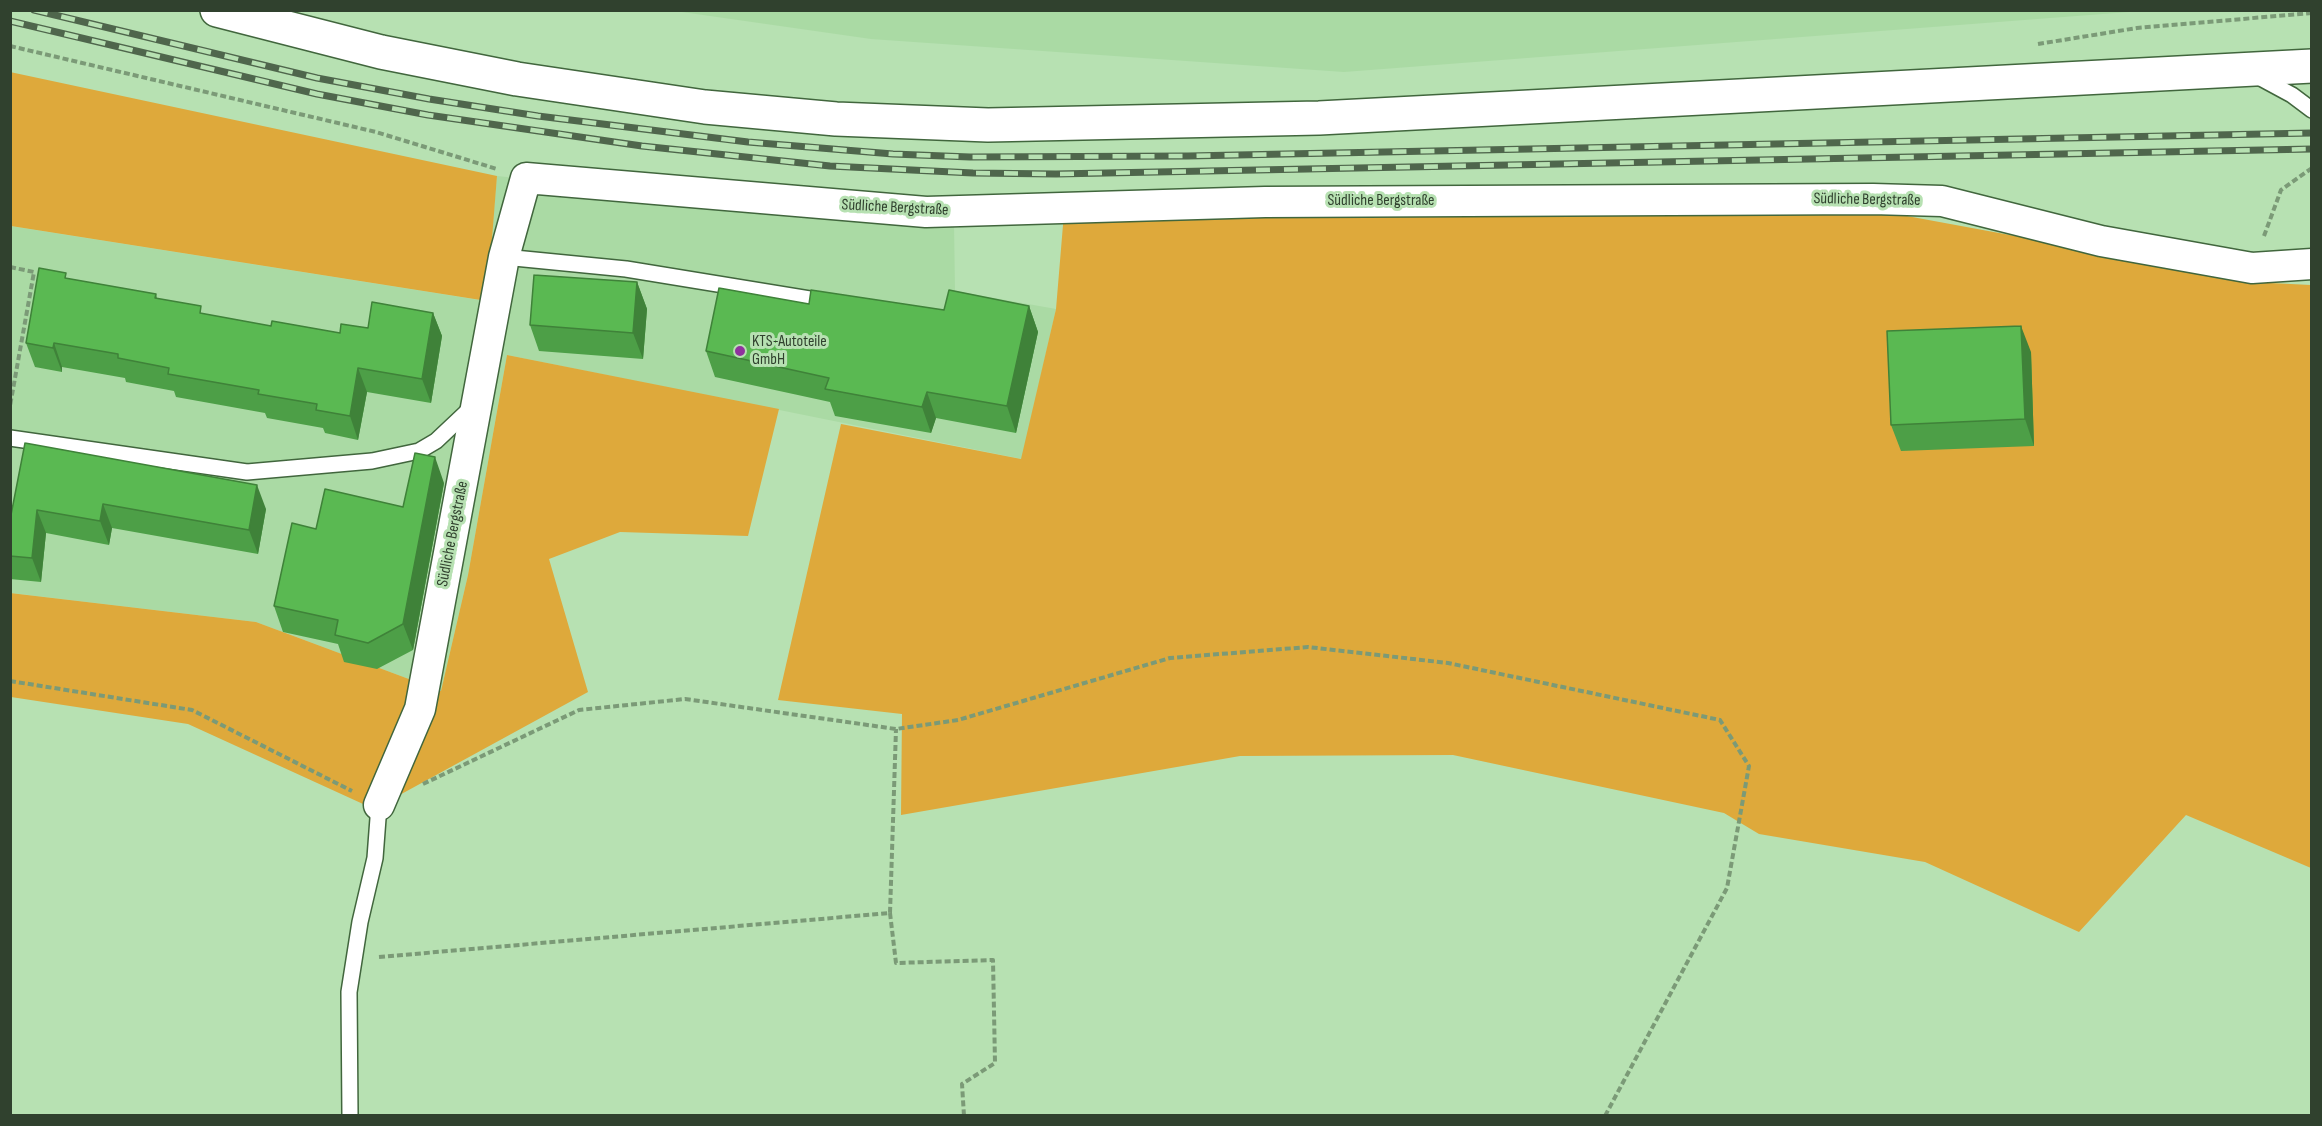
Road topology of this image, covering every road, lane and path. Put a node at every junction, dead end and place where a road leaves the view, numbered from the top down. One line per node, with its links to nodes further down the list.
1 (217, 10): 6 (main road)
2 (2312, 13): 3 (path)
3 (2035, 44)
4 (10, 46): 9 (path)
5 (2312, 66): 6 (main road)
6 (2245, 69): 7 (lane)
7 (2312, 110)
8 (2312, 168): 13 (path)
9 (526, 178): 10 (street, Südliche Bergstraße); 13 (street, Südliche Bergstraße)
10 (504, 257): 14 (lane); 15 (street, Südliche Bergstraße)
11 (2312, 264): 13 (street, Südliche Bergstraße)
12 (10, 267): 16 (path)
13 (2252, 268)
14 (849, 305)
15 (478, 401): 17 (lane); 20 (street, Südliche Bergstraße)
16 (10, 406)
17 (10, 438)
18 (10, 681): 20 (path)
19 (896, 729): 20 (path); 21 (path); 25 (path)
20 (379, 805): 22 (lane)
21 (890, 913): 22 (path); 24 (path)
22 (354, 959): 23 (lane)
23 (351, 1116)
24 (964, 1116)
25 (1605, 1116)

